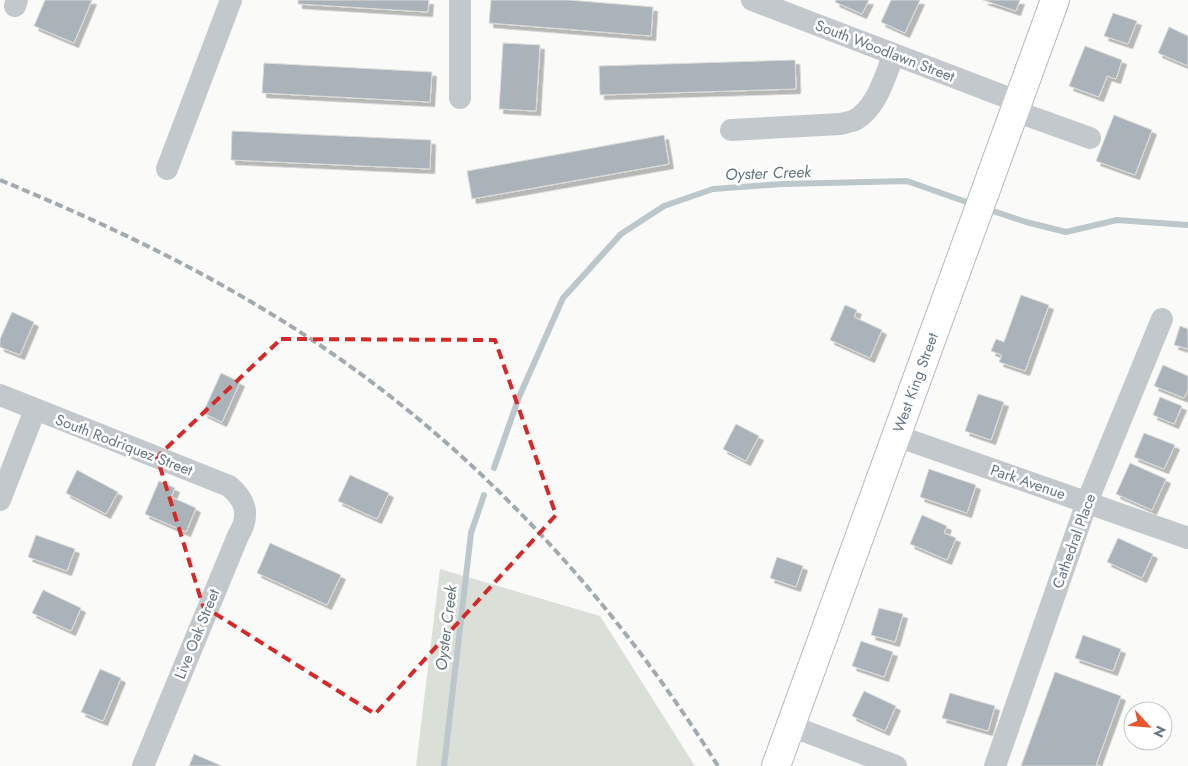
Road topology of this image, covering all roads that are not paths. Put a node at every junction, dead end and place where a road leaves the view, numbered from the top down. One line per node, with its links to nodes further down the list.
1 (231, 0): 10 (street)
2 (460, 0): 6 (street)
3 (752, 0): 5 (street, South Woodlawn Street)
4 (1055, 0): 7 (main road, West King Street)
5 (894, 54): 7 (street, South Woodlawn Street); 8 (street)
6 (460, 98)
7 (1017, 106): 9 (street, South Woodlawn Street); 14 (main road, West King Street)
8 (731, 130)
9 (1090, 138)
10 (167, 169)
11 (1162, 319): 17 (street, Cathedral Place)
12 (0, 395): 13 (street, South Rodriquez Street)
13 (35, 410): 15 (street); 16 (street, South Rodriquez Street)
14 (897, 436): 17 (street, Park Avenue); 19 (main road, West King Street)
15 (0, 500)
16 (243, 502): 20 (street, Live Oak Street)
17 (1088, 502): 18 (street, Park Avenue); 23 (street, Cathedral Place)
18 (1188, 538)
19 (791, 726): 21 (main road, West King Street); 22 (street)
20 (143, 766)
21 (776, 766)
22 (896, 766)
23 (995, 766)

